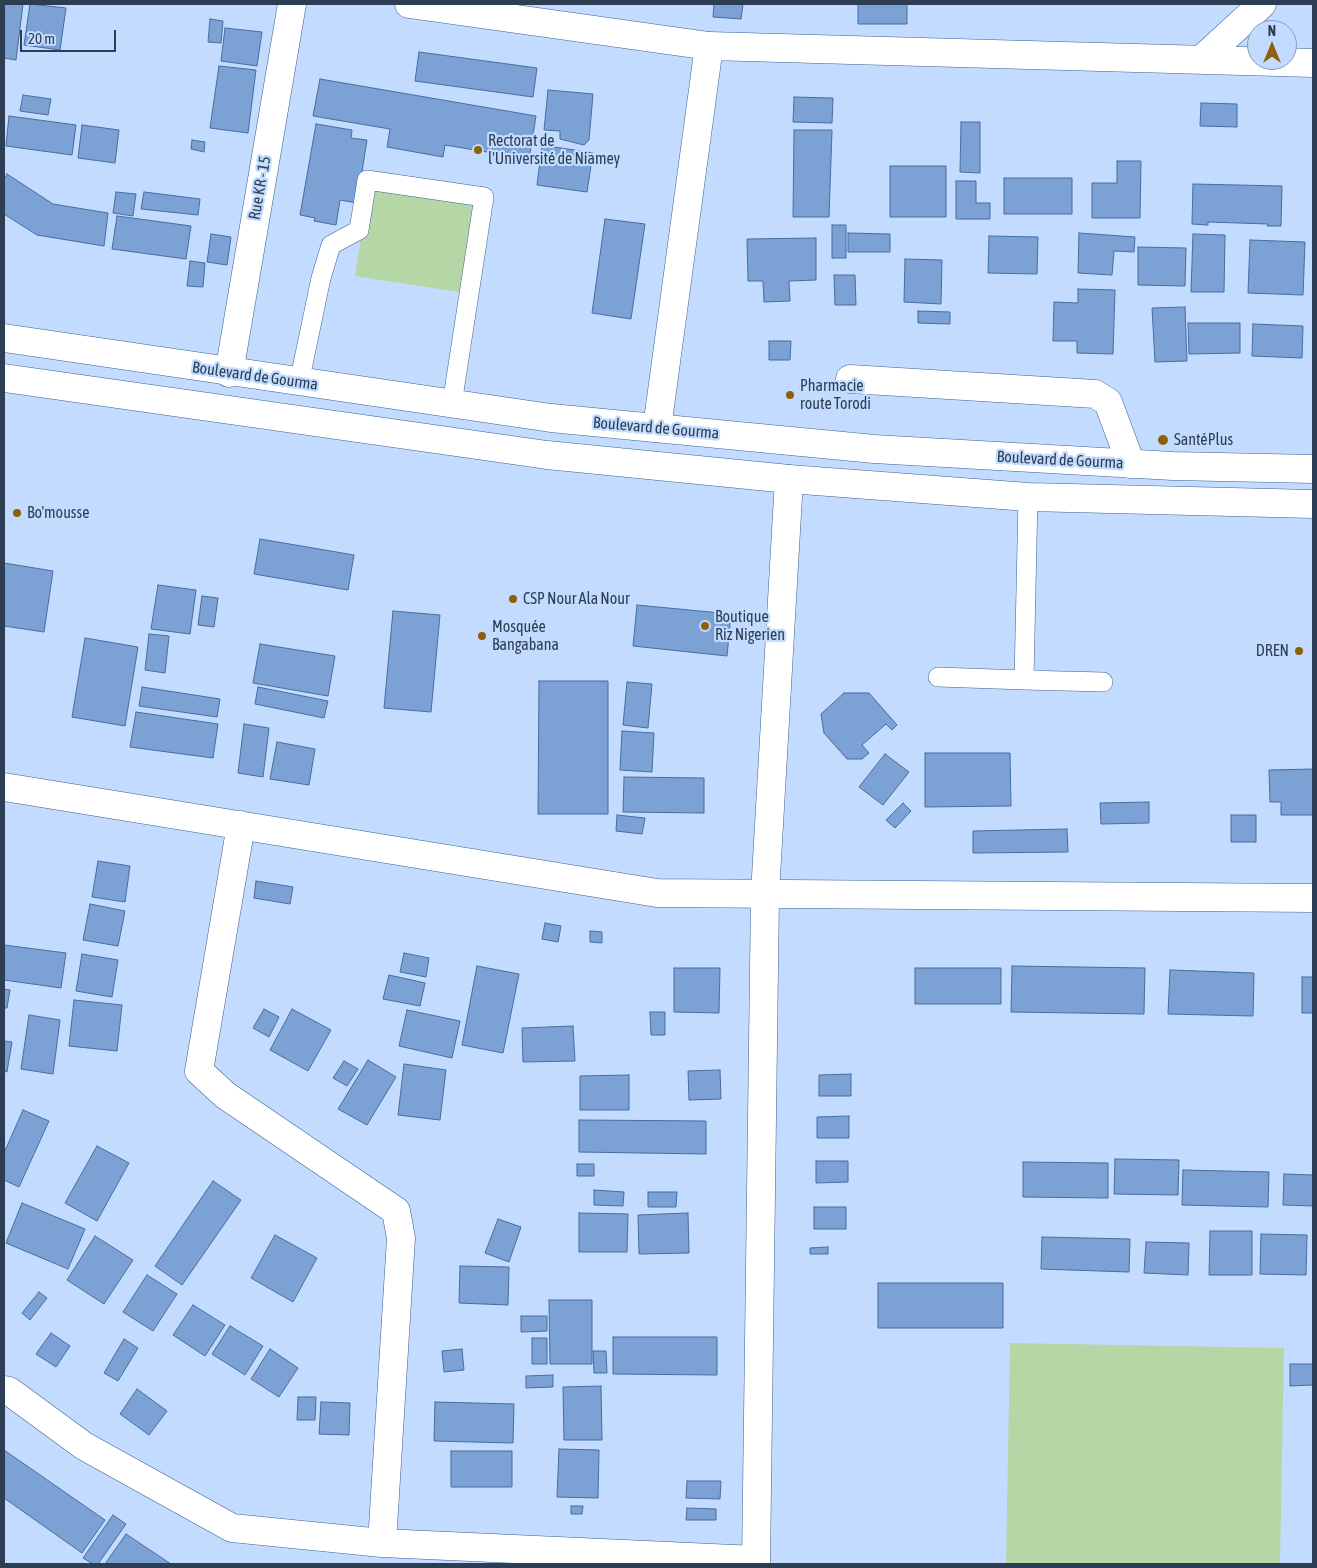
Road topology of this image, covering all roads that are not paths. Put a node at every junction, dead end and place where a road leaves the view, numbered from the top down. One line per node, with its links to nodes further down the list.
1 (292, 4): 8 (main road, Rue KR - 15)
2 (409, 4): 4 (main road)
3 (1262, 4): 5 (main road)
4 (709, 46): 5 (main road); 13 (main road)
5 (1201, 60): 6 (main road)
6 (1313, 63)
7 (4, 338): 8 (main road, Boulevard de Gourma)
8 (229, 372): 11 (main road, Boulevard de Gourma)
9 (4, 378): 16 (main road)
10 (850, 379): 14 (main road)
11 (299, 383): 12 (main road, Boulevard de Gourma); 12 (lane)
12 (452, 404): 13 (main road, Boulevard de Gourma)
13 (657, 428): 14 (main road, Boulevard de Gourma)
14 (1131, 464): 15 (main road, Boulevard de Gourma)
15 (1313, 469)
16 (789, 479): 17 (main road); 24 (main road)
17 (1028, 498): 18 (main road); 20 (lane)
18 (1313, 504)
19 (938, 677): 20 (lane)
20 (1024, 680): 21 (lane)
21 (1103, 682)
22 (4, 787): 23 (main road)
23 (241, 825): 24 (main road); 27 (main road)
24 (765, 894): 25 (main road); 29 (main road)
25 (1313, 898)
26 (4, 1390): 27 (main road)
27 (382, 1543): 28 (main road)
28 (532, 1557): 29 (main road)
29 (756, 1562)

